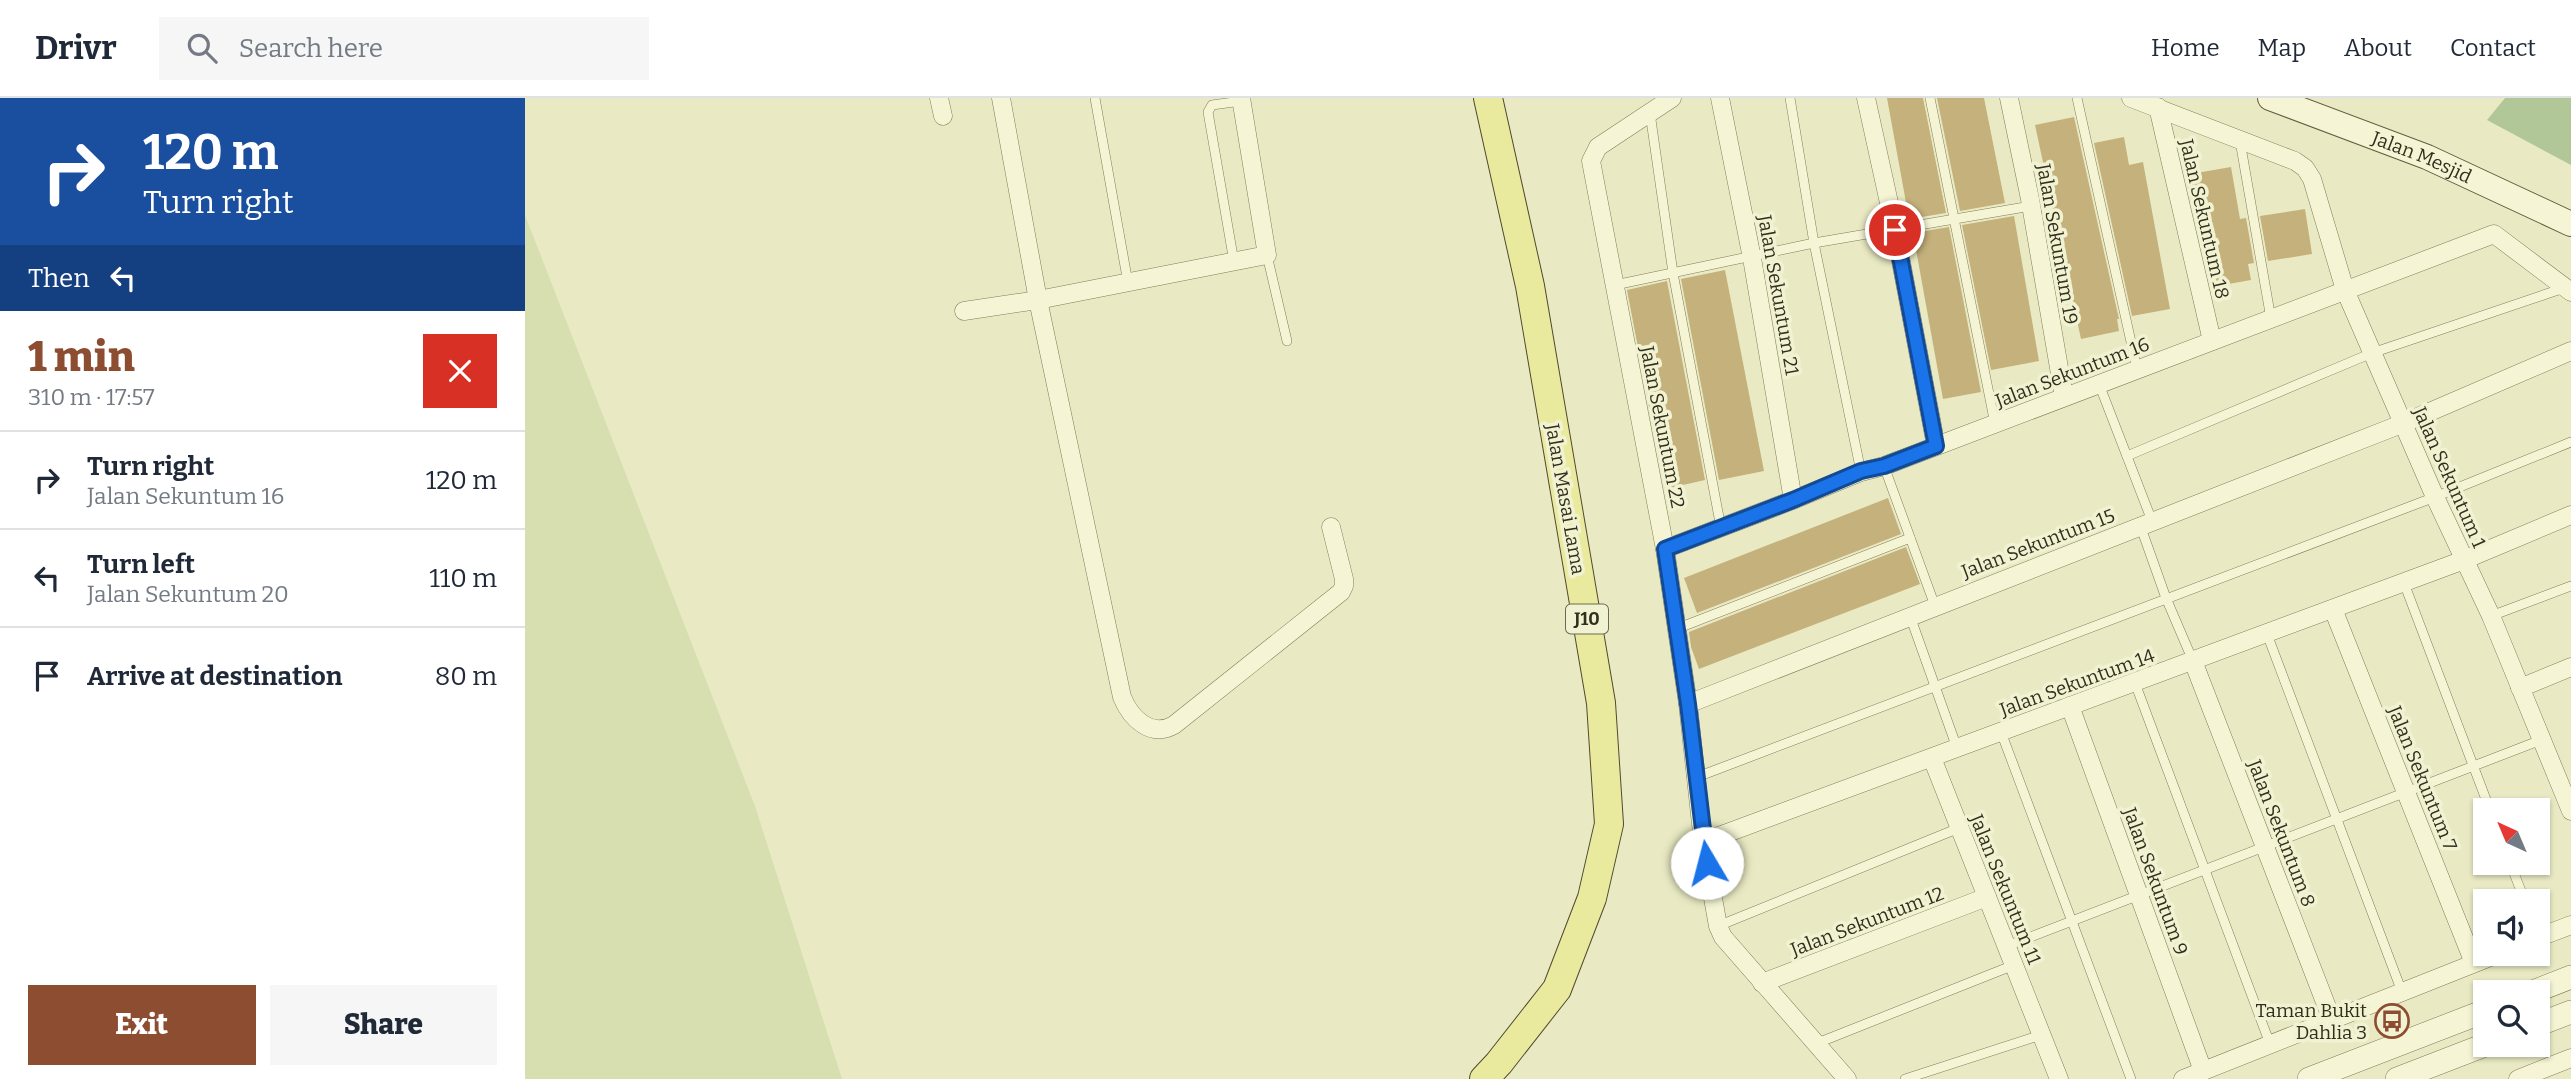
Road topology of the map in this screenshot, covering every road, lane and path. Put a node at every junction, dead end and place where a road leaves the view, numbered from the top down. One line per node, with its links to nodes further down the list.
1 (1001, 98): 30 (street)
2 (1095, 98): 26 (lane)
3 (1488, 98): 110 (main road, Jalan Masai Lama / J10)
4 (1672, 98): 15 (street)
5 (1720, 98): 23 (street, Jalan Sekuntum 21)
6 (1790, 98): 21 (lane)
7 (1866, 98): 20 (street)
8 (1930, 98): 18 (lane)
9 (2009, 98): 17 (street, Jalan Sekuntum 19)
10 (2077, 98): 37 (lane)
11 (2131, 98): 14 (street)
12 (2270, 98): 19 (main road, Jalan Mesjid)
13 (1241, 99): 22 (street); 24 (lane)
14 (2158, 107): 16 (street); 34 (street, Jalan Sekuntum 18)
15 (1650, 111): 25 (lane); 27 (street, Jalan Sekuntum 22)
16 (2239, 138): 28 (street, Jalan Sekuntum 1); 32 (lane)
17 (2031, 206): 18 (lane); 39 (street, Jalan Sekuntum 19)
18 (1953, 219): 20 (lane); 41 (lane)
19 (2571, 224)
20 (1895, 230): 21 (lane); 43 (street)
21 (1814, 243): 23 (lane); 46 (lane)
22 (1267, 255): 24 (street); 33 (lane)
23 (1752, 258): 25 (lane); 48 (street, Jalan Sekuntum 21)
24 (1234, 262): 26 (street)
25 (1672, 273): 27 (lane); 52 (lane)
26 (1128, 283): 30 (street)
27 (1615, 285): 54 (street, Jalan Sekuntum 22)
28 (2345, 290): 29 (street, Jalan Sekuntum 16); 32 (street, Jalan Sekuntum 16); 36 (street, Jalan Sekuntum 1)
29 (2568, 290): 36 (lane)
30 (1038, 300): 31 (street); 51 (street)
31 (964, 312)
32 (2271, 319): 34 (street, Jalan Sekuntum 16)
33 (1287, 341)
34 (2212, 341): 37 (street, Jalan Sekuntum 16)
35 (2571, 351): 40 (street, Jalan Sekuntum 15)
36 (2372, 353): 40 (street, Jalan Sekuntum 1); 44 (lane)
37 (2137, 369): 38 (street, Jalan Sekuntum 16)
38 (2099, 384): 39 (street, Jalan Sekuntum 16); 44 (lane)
39 (2064, 397): 41 (street, Jalan Sekuntum 16)
40 (2404, 423): 47 (street, Jalan Sekuntum 1); 50 (street, Jalan Sekuntum 15)
41 (1995, 424): 43 (street, Jalan Sekuntum 16)
42 (2571, 442): 47 (lane)
43 (1936, 446): 45 (street, Jalan Sekuntum 16)
44 (2127, 456): 50 (lane)
45 (1884, 466): 46 (street, Jalan Sekuntum 16); 53 (lane)
46 (1861, 471): 48 (street, Jalan Sekuntum 16)
47 (2435, 497): 55 (street, Jalan Sekuntum 1); 58 (lane)
48 (1793, 500): 52 (street, Jalan Sekuntum 16)
49 (2571, 515): 55 (street, Jalan Sekuntum 14)
50 (2146, 523): 58 (lane); 59 (street, Jalan Sekuntum 15)
51 (1331, 527)
52 (1721, 528): 54 (street, Jalan Sekuntum 16)
53 (1910, 538): 59 (lane); 63 (lane)
54 (1665, 549): 63 (street, Jalan Sekuntum 22)
55 (2464, 560): 56 (street, Jalan Sekuntum 14); 62 (street, Jalan Sekuntum 1)
56 (2404, 583): 60 (street, Jalan Sekuntum 14); 76 (lane)
57 (2571, 586): 62 (lane)
58 (2166, 598): 65 (lane); 68 (lane)
59 (1935, 606): 61 (street, Jalan Sekuntum 15)
60 (2333, 609): 64 (street, Jalan Sekuntum 14); 78 (street, Jalan Sekuntum 7)
61 (1910, 616): 68 (lane); 70 (street, Jalan Sekuntum 15)
62 (2491, 616): 69 (street, Jalan Sekuntum 1)
63 (1676, 629): 70 (street, Jalan Sekuntum 22)
64 (2267, 634): 65 (street, Jalan Sekuntum 14); 81 (lane)
65 (2193, 661): 67 (street, Jalan Sekuntum 14); 84 (street, Jalan Sekuntum 8)
66 (2571, 667): 69 (street)
67 (2134, 682): 71 (street, Jalan Sekuntum 14); 85 (lane)
68 (1935, 686): 74 (lane); 77 (lane)
69 (2520, 688): 73 (street, Jalan Sekuntum 1)
70 (1688, 704): 77 (street, Jalan Sekuntum 22)
71 (2070, 706): 72 (street, Jalan Sekuntum 14); 86 (street, Jalan Sekuntum 9)
72 (2001, 732): 74 (street, Jalan Sekuntum 14); 88 (lane)
73 (2541, 740): 76 (lane); 80 (street, Jalan Sekuntum 1)
74 (1957, 748): 75 (street, Jalan Sekuntum 14)
75 (1931, 758): 82 (street, Jalan Sekuntum 11); 83 (street, Jalan Sekuntum 14)
76 (2473, 766): 78 (lane); 79 (lane)
77 (1697, 776): 83 (street, Jalan Sekuntum 22)
78 (2406, 792): 81 (lane); 93 (street, Jalan Sekuntum 7)
79 (2485, 798)
80 (2571, 811)
81 (2336, 819): 84 (lane); 99 (lane)
82 (1959, 828): 87 (street, Jalan Sekuntum 11); 90 (lane)
83 (1703, 842): 90 (street, Jalan Sekuntum 22)
84 (2264, 847): 85 (lane); 102 (street, Jalan Sekuntum 8)
85 (2204, 870): 86 (lane); 106 (lane)
86 (2139, 895): 88 (lane); 109 (street, Jalan Sekuntum 9)
87 (1987, 897): 92 (street, Jalan Sekuntum 11); 97 (street, Jalan Sekuntum 12)
88 (2072, 921): 92 (lane); 114 (lane)
89 (2571, 925): 91 (street)
90 (1718, 926): 97 (street, Jalan Sekuntum 22)
91 (2550, 933)
92 (2007, 946): 95 (street, Jalan Sekuntum 11)
93 (2473, 960)
94 (2473, 963): 99 (street)
95 (2014, 965): 104 (street, Jalan Sekuntum 11); 105 (lane)
96 (2571, 977): 98 (street)
97 (1762, 983): 105 (street, Jalan Sekuntum 22)
98 (2550, 985)
99 (2402, 992): 102 (street)
100 (2571, 1012): 103 (street)
101 (2473, 1016): 116 (street)
102 (2332, 1020): 106 (street)
103 (2550, 1020)
104 (2041, 1035): 112 (lane); 113 (street, Jalan Sekuntum 11)
105 (1815, 1044): 111 (street, Jalan Sekuntum 22)
106 (2270, 1044): 109 (street)
107 (2473, 1050): 117 (street)
108 (2571, 1058): 118 (street)
109 (2203, 1071): 115 (street)
110 (1483, 1079)
111 (1847, 1079)
112 (1905, 1079)
113 (2059, 1079)
114 (2131, 1079)
115 (2183, 1079)
116 (2309, 1079)
117 (2397, 1079)
118 (2518, 1079)

